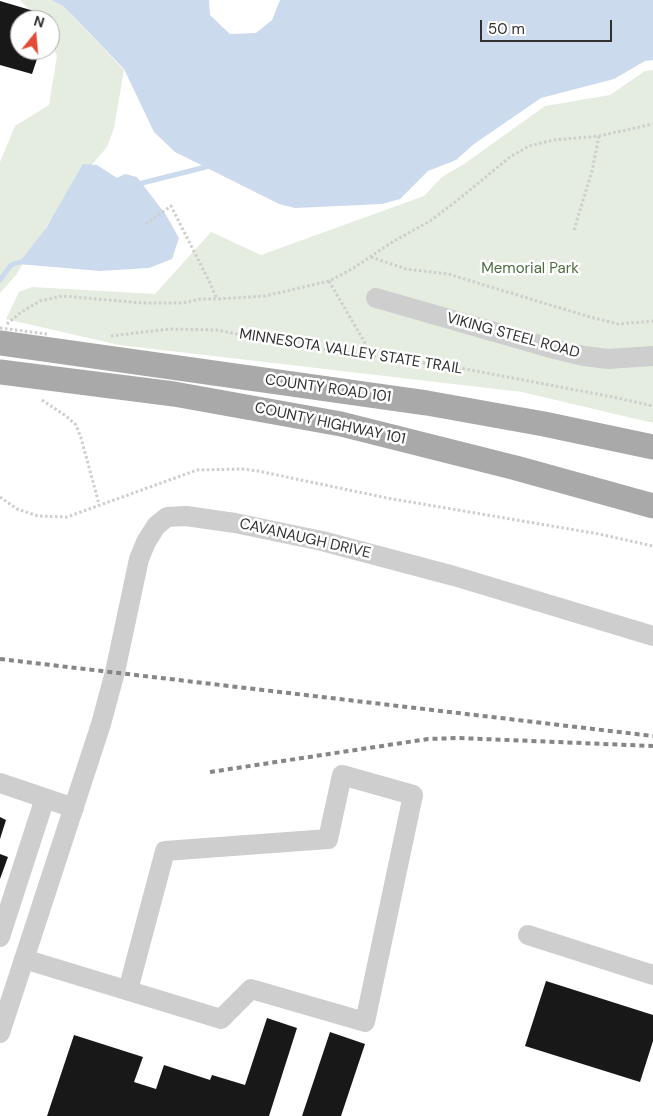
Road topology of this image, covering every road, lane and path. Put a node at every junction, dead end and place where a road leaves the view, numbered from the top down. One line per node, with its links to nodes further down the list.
1 (653, 124): 2 (path)
2 (599, 136): 4 (path); 5 (path)
3 (146, 224): 8 (path)
4 (574, 230)
5 (372, 257): 6 (path); 9 (path)
6 (329, 281): 8 (path); 15 (path)
7 (376, 298): 16 (street, VIKING STEEL ROAD)
8 (216, 299): 11 (path)
9 (653, 322)
10 (0, 328): 13 (path, bridge)
11 (0, 336)
12 (101, 337): 15 (path, MINNESOTA VALLEY STATE TRAIL)
13 (48, 339): 14 (main road, COUNTY ROAD 101); 20 (main road, COUNTY ROAD 101)
14 (0, 343)
15 (372, 355): 19 (path, MINNESOTA VALLEY STATE TRAIL)
16 (653, 356)
17 (0, 372): 18 (main road, COUNTY HIGHWAY 101)
18 (32, 385): 22 (path); 23 (main road, COUNTY HIGHWAY 101)
19 (653, 406)
20 (653, 447)
21 (0, 497): 22 (path)
22 (99, 504): 24 (path)
23 (653, 506)
24 (653, 546)
25 (653, 636): 28 (street, CAVANAUGH DRIVE)
26 (0, 783): 27 (street)
27 (45, 798): 28 (street); 30 (street)
28 (74, 808): 31 (street, CAVANAUGH DRIVE)
29 (528, 935): 32 (street)
30 (0, 937)
31 (24, 959): 33 (street); 34 (street, CAVANAUGH DRIVE)
32 (653, 975)
33 (128, 990): 33 (street)
34 (0, 1033)

